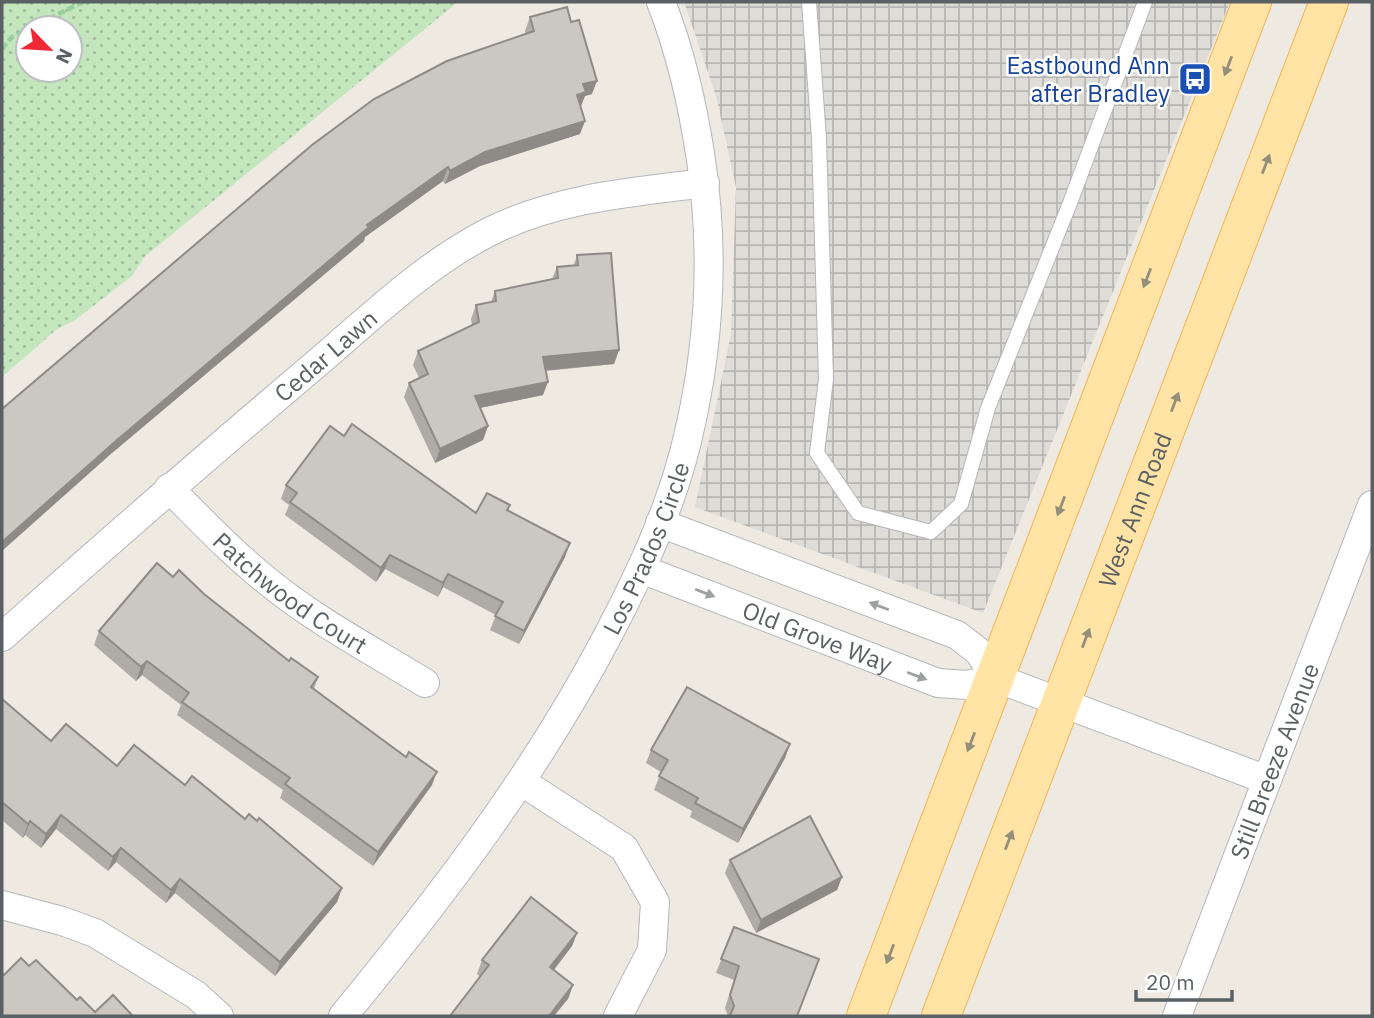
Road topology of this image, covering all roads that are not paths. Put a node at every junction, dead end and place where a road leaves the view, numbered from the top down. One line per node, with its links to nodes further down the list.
1 (661, 2): 6 (street, Los Prados Circle)
2 (809, 2): 3 (lane)
3 (1145, 2)
4 (1252, 2): 12 (main road, one-way to 12)
5 (1329, 2): 14 (main road, West Ann Road, one-way to 5)
6 (705, 183): 7 (street, Cedar Lawn); 9 (street, Los Prados Circle)
7 (169, 488): 11 (street, Cedar Lawn); 13 (street, Patchwood Court)
8 (1372, 505): 15 (street, Still Breeze Avenue)
9 (660, 523): 10 (street, Los Prados Circle); 12 (street, one-way to 9)
10 (641, 569): 12 (street, Old Grove Way, one-way to 12); 16 (street, Los Prados Circle)
11 (2, 638)
12 (996, 678): 14 (street); 21 (main road, one-way to 21)
13 (425, 682)
14 (1062, 702): 15 (street); 22 (main road, West Ann Road, one-way to 14)
15 (1267, 780): 23 (street, Still Breeze Avenue)
16 (522, 782): 19 (street, Los Prados Circle); 20 (street)
17 (2, 905): 18 (street)
18 (219, 1016)
19 (343, 1016)
20 (618, 1016)
21 (866, 1016)
22 (941, 1016)
23 (1177, 1016)

